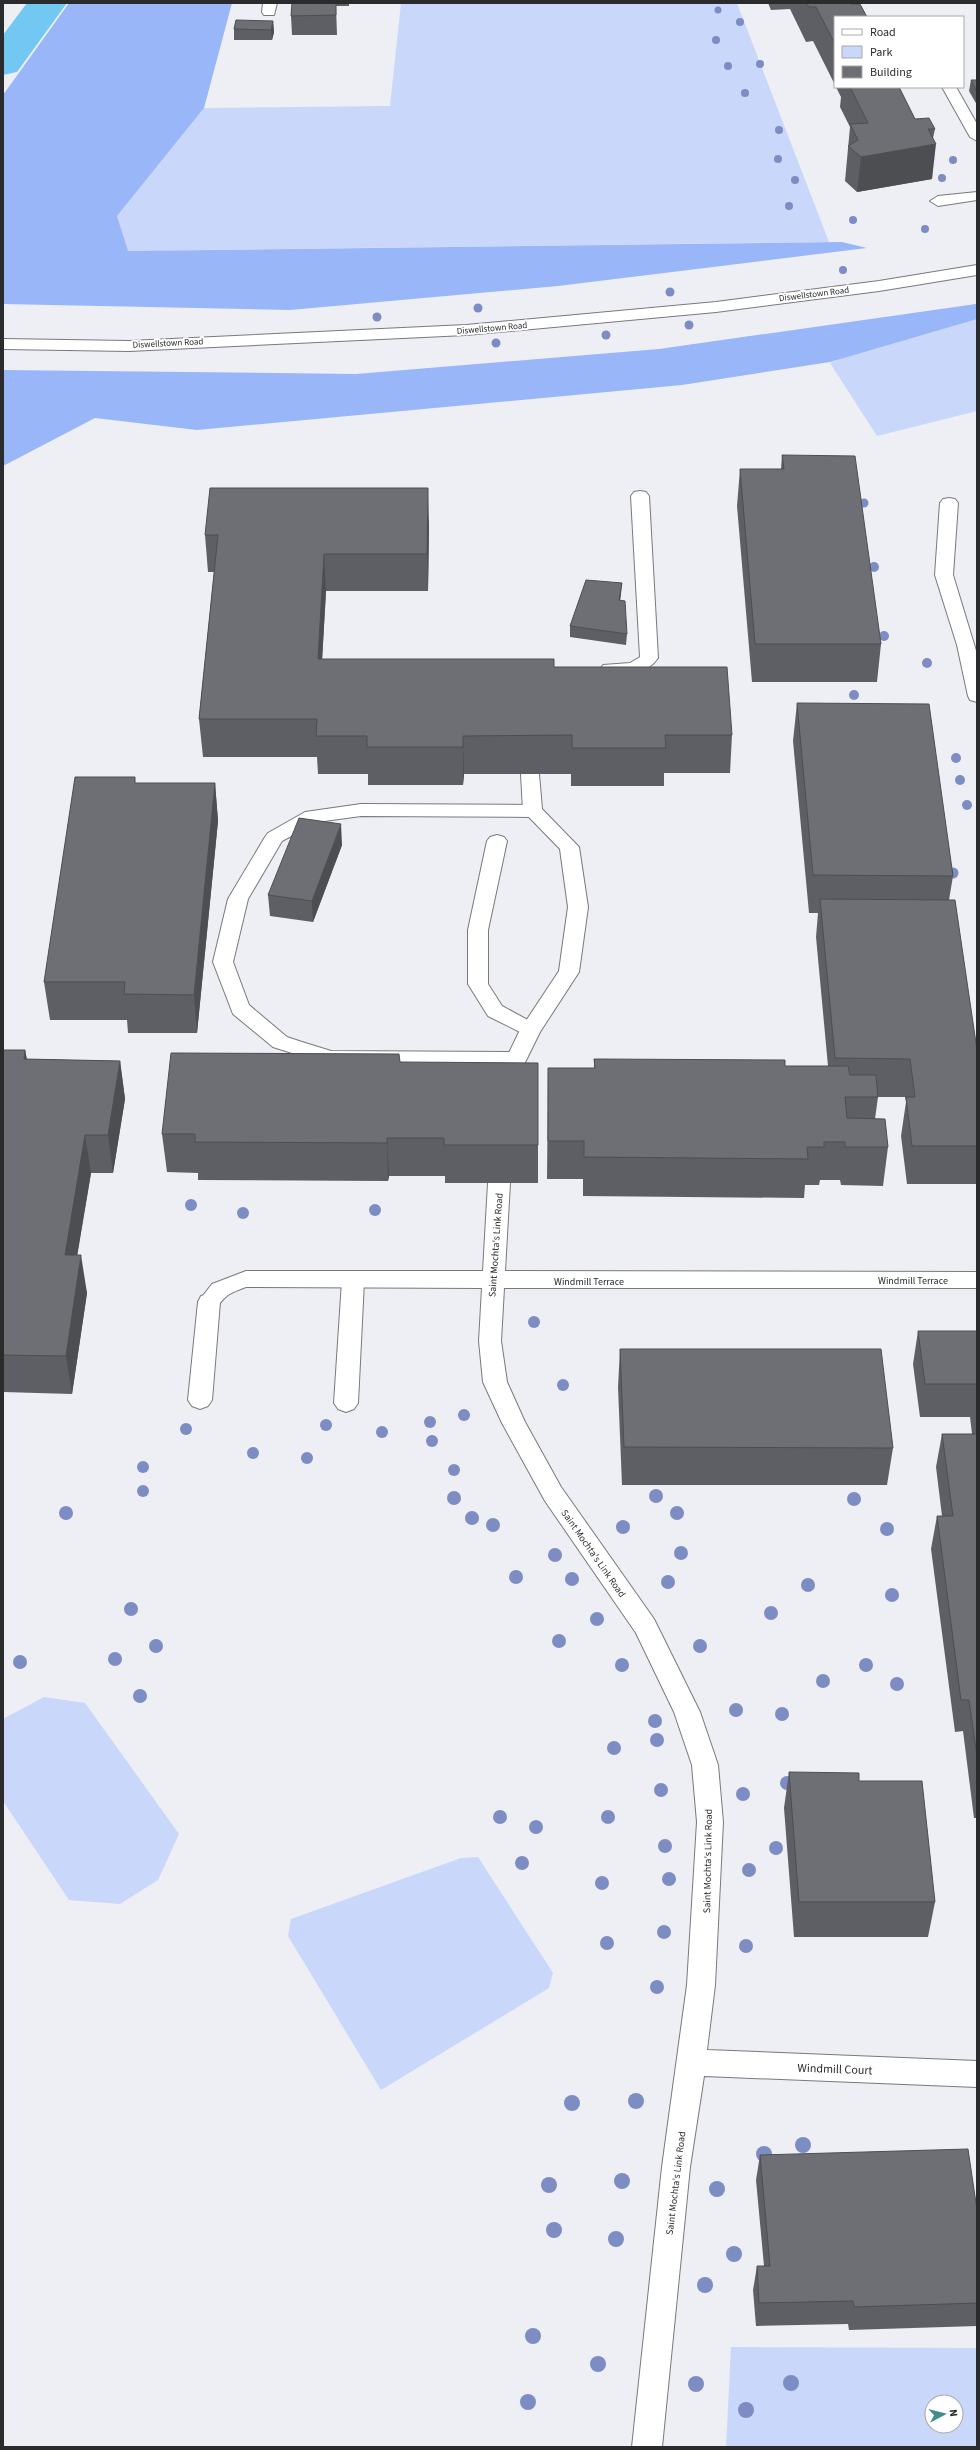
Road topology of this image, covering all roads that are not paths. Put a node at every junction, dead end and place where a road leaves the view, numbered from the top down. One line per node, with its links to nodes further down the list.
1 (950, 88): 2 (street)
2 (977, 137)
3 (977, 196): 4 (street)
4 (938, 201)
5 (977, 270): 6 (street, Diswellstown Road)
6 (3, 344)
7 (640, 496): 10 (street)
8 (949, 503): 9 (street)
9 (972, 645): 11 (street)
10 (589, 669)
11 (977, 696)
12 (530, 774): 13 (street)
13 (533, 811): 15 (street); 16 (street)
14 (497, 840): 15 (street)
15 (530, 1030): 16 (street)
16 (516, 1059): 17 (street)
17 (497, 1101)
18 (499, 1183): 21 (street, Saint Mochta's Link Road)
19 (977, 1280): 21 (street, Windmill Terrace)
20 (352, 1281): 21 (street, Windmill Terrace); 22 (street, Windmill Terrace); 23 (street)
21 (492, 1281): 24 (street, Saint Mochta's Link Road)
22 (200, 1400)
23 (346, 1403)
24 (692, 2062): 25 (street, Windmill Court); 26 (street, Saint Mochta's Link Road)
25 (977, 2074)
26 (648, 2447)

